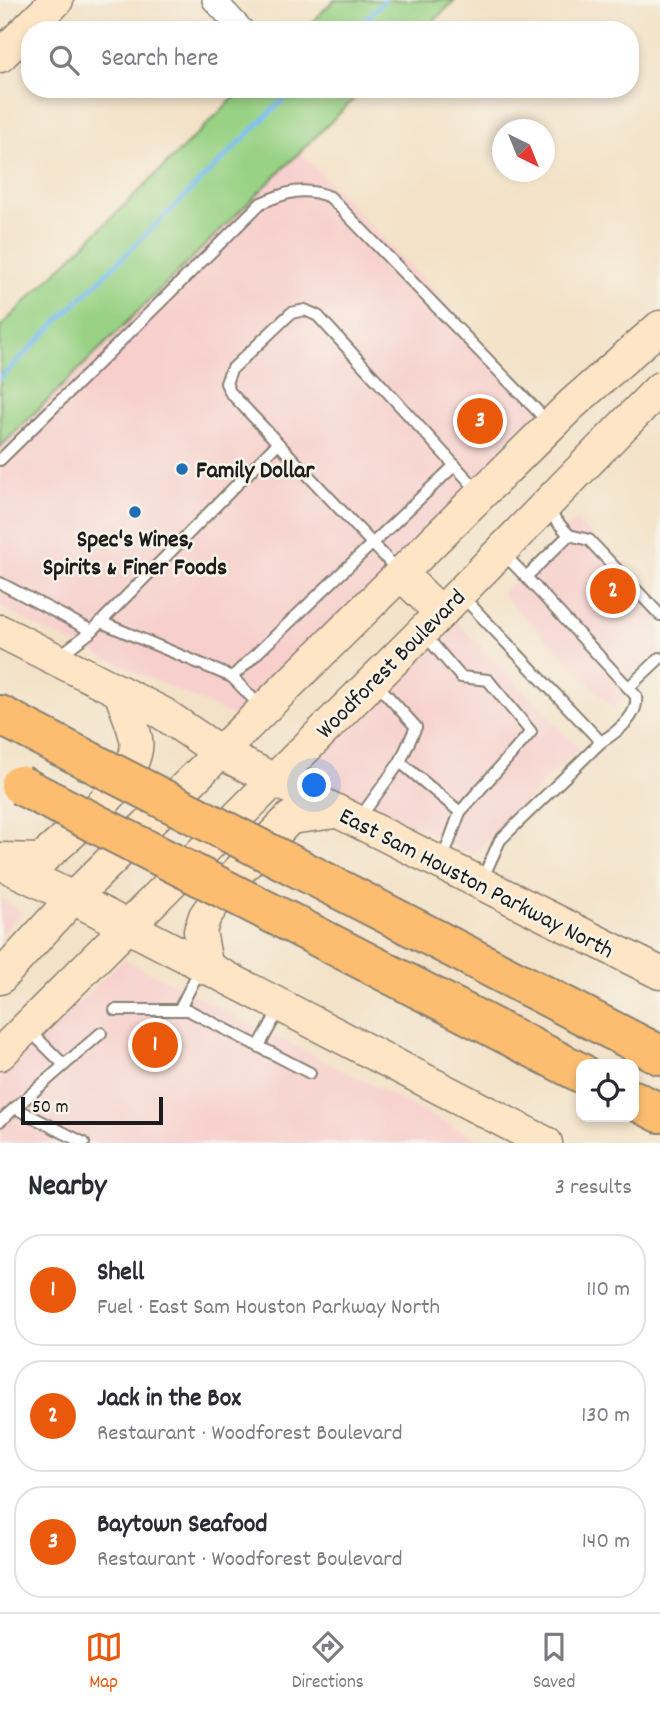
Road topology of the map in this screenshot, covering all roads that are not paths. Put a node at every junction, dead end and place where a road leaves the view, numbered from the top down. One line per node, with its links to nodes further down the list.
1 (57, 0): 3 (main road)
2 (214, 0): 4 (street)
3 (35, 21)
4 (234, 21)
5 (21, 35): 6 (main road)
6 (0, 55)
7 (660, 327): 9 (main road)
8 (660, 388): 10 (main road, Woodforest Boulevard)
9 (562, 415): 10 (main road); 12 (lane); 14 (main road)
10 (608, 442): 15 (main road, Woodforest Boulevard)
11 (278, 443): 13 (lane); 17 (lane); 24 (lane)
12 (0, 460)
13 (454, 465): 14 (lane); 17 (lane)
14 (481, 495): 18 (main road); 19 (main road)
15 (544, 507): 16 (lane); 18 (main road, Woodforest Boulevard)
16 (569, 535): 20 (lane); 23 (lane)
17 (372, 542): 19 (lane); 29 (lane)
18 (510, 542): 20 (lane); 22 (main road, Woodforest Boulevard)
19 (401, 574): 22 (main road); 33 (main road)
20 (526, 577): 31 (lane)
21 (0, 583): 26 (lane)
22 (441, 613): 30 (main road, Woodforest Boulevard); 35 (lane); 40 (lane)
23 (660, 615)
24 (101, 622): 26 (lane); 29 (lane)
25 (0, 631): 28 (main road, East Sam Houston Parkway North)
26 (92, 631): 28 (lane)
27 (660, 658): 31 (lane)
28 (55, 659): 32 (main road, East Sam Houston Parkway North)
29 (232, 677): 33 (lane)
30 (373, 680): 37 (lane); 39 (main road, Woodforest Boulevard)
31 (630, 686): 35 (lane)
32 (120, 692): 36 (main road, East Sam Houston Parkway North); 42 (main road)
33 (264, 710): 36 (main road)
34 (0, 715): 57 (highway, bridge)
35 (601, 741): 44 (lane)
36 (221, 753): 39 (main road, East Sam Houston Parkway North); 45 (main road)
37 (400, 762): 40 (lane); 41 (lane)
38 (10, 780): 59 (highway, bridge)
39 (274, 780): 41 (main road, East Sam Houston Parkway North); 46 (main road, Woodforest Boulevard)
40 (460, 812): 43 (lane)
41 (346, 817): 43 (main road, East Sam Houston Parkway North); 47 (main road)
42 (0, 861): 45 (main road)
43 (441, 865): 44 (main road, East Sam Houston Parkway North)
44 (480, 884): 48 (main road, East Sam Houston Parkway North)
45 (73, 898): 46 (main road); 49 (main road)
46 (127, 926): 47 (main road); 53 (main road, Woodforest Boulevard)
47 (204, 968): 50 (main road); 52 (lane)
48 (660, 973)
49 (0, 978)
50 (282, 1006): 55 (lane); 66 (main road)
51 (115, 1010): 52 (lane)
52 (179, 1010): 55 (lane)
53 (28, 1028): 56 (main road, Woodforest Boulevard); 58 (lane)
54 (101, 1032): 58 (lane)
55 (259, 1046): 60 (lane)
56 (0, 1054)
57 (660, 1055)
58 (64, 1065): 62 (lane)
59 (576, 1070)
60 (310, 1073)
61 (639, 1103): 63 (highway)
62 (15, 1108): 64 (lane); 65 (lane)
63 (660, 1114)
64 (0, 1121)
65 (84, 1143)
66 (546, 1143)

